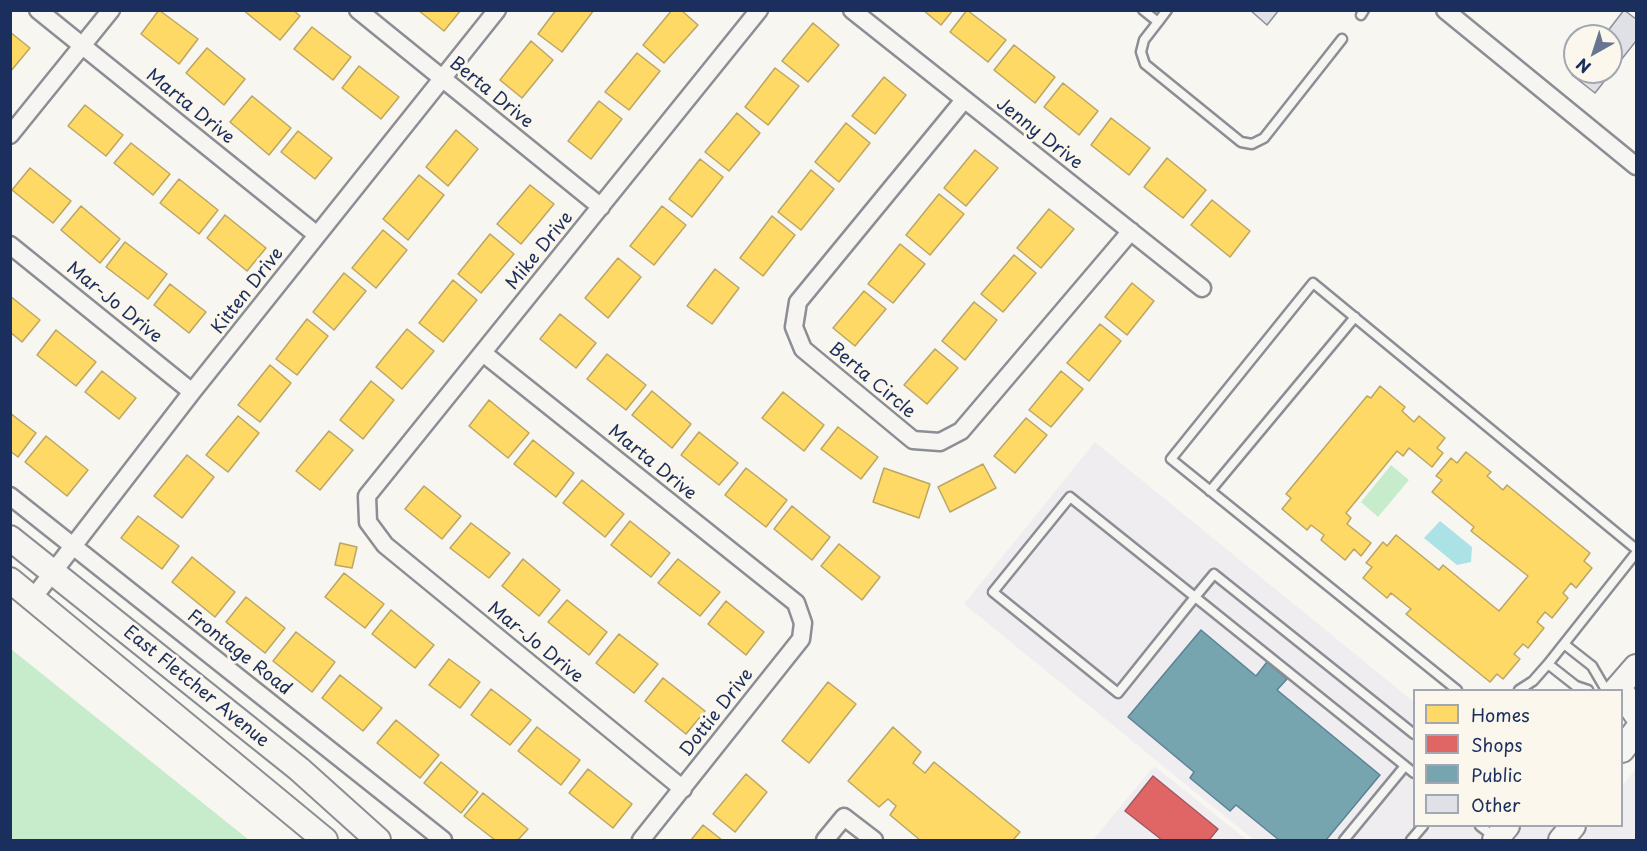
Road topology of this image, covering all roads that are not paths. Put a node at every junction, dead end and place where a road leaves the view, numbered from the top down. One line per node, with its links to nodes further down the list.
1 (38, 10): 12 (street, Marta Drive)
2 (111, 10): 12 (street)
3 (358, 10): 13 (street, Berta Drive)
4 (497, 10): 13 (street, Kitten Drive)
5 (759, 10): 17 (street, Mike Drive)
6 (852, 10): 14 (street, Jenny Drive)
7 (1143, 10): 10 (lane)
8 (1167, 10): 10 (lane)
9 (1445, 10): 16 (street)
10 (1158, 22): 11 (lane)
11 (1342, 39)
12 (82, 46): 15 (street); 19 (street, Marta Drive)
13 (442, 79): 17 (street, Berta Drive); 19 (street, Kitten Drive)
14 (964, 100): 18 (street, Jenny Drive); 18 (street, Berta Circle)
15 (10, 135)
16 (1635, 163)
17 (601, 207): 23 (street, Mike Drive)
18 (1131, 231): 21 (street, Jenny Drive)
19 (317, 235): 24 (street, Kitten Drive)
20 (10, 245): 24 (street, Mar-Jo Drive)
21 (1202, 288)
22 (1355, 317): 25 (lane); 25 (lane); 30 (lane)
23 (483, 353): 27 (street, Mike Drive); 35 (street, Marta Drive)
24 (192, 392): 29 (street, Kitten Drive)
25 (1210, 490): 39 (lane)
26 (10, 496): 29 (street, Frontage Road)
27 (368, 522): 53 (street, Mar-Jo Drive)
28 (10, 538): 31 (main road, East Fletcher Avenue)
29 (72, 546): 31 (street, Kitten Drive); 58 (street, Frontage Road)
30 (1636, 551): 36 (lane)
31 (53, 573): 34 (street, Kitten Drive); 57 (main road, East Fletcher Avenue)
32 (10, 580): 34 (main road, East Fletcher Avenue)
33 (1195, 597): 33 (lane); 47 (lane); 50 (lane)
34 (33, 598): 56 (main road, East Fletcher Avenue)
35 (796, 603): 53 (street, Dottie Drive)
36 (1564, 644): 37 (lane); 42 (lane)
37 (1548, 664): 40 (lane); 41 (lane)
38 (1636, 666): 43 (main road)
39 (1456, 689)
40 (1521, 689)
41 (1585, 689)
42 (1616, 689)
43 (1618, 689)
44 (1623, 698): 45 (main road)
45 (1636, 714)
46 (1636, 731): 48 (main road)
47 (1413, 733)
48 (1623, 749)
49 (1636, 750): 51 (main road)
50 (1405, 766): 52 (lane); 62 (lane)
51 (1623, 766)
52 (1413, 772)
53 (683, 789): 59 (street, Dottie Drive)
54 (1421, 827): 63 (lane)
55 (1571, 827): 64 (main road)
56 (325, 840)
57 (378, 840)
58 (443, 840)
59 (641, 840)
60 (825, 840): 61 (street)
61 (874, 840)
62 (1344, 840)
63 (1411, 840)
64 (1561, 840)

